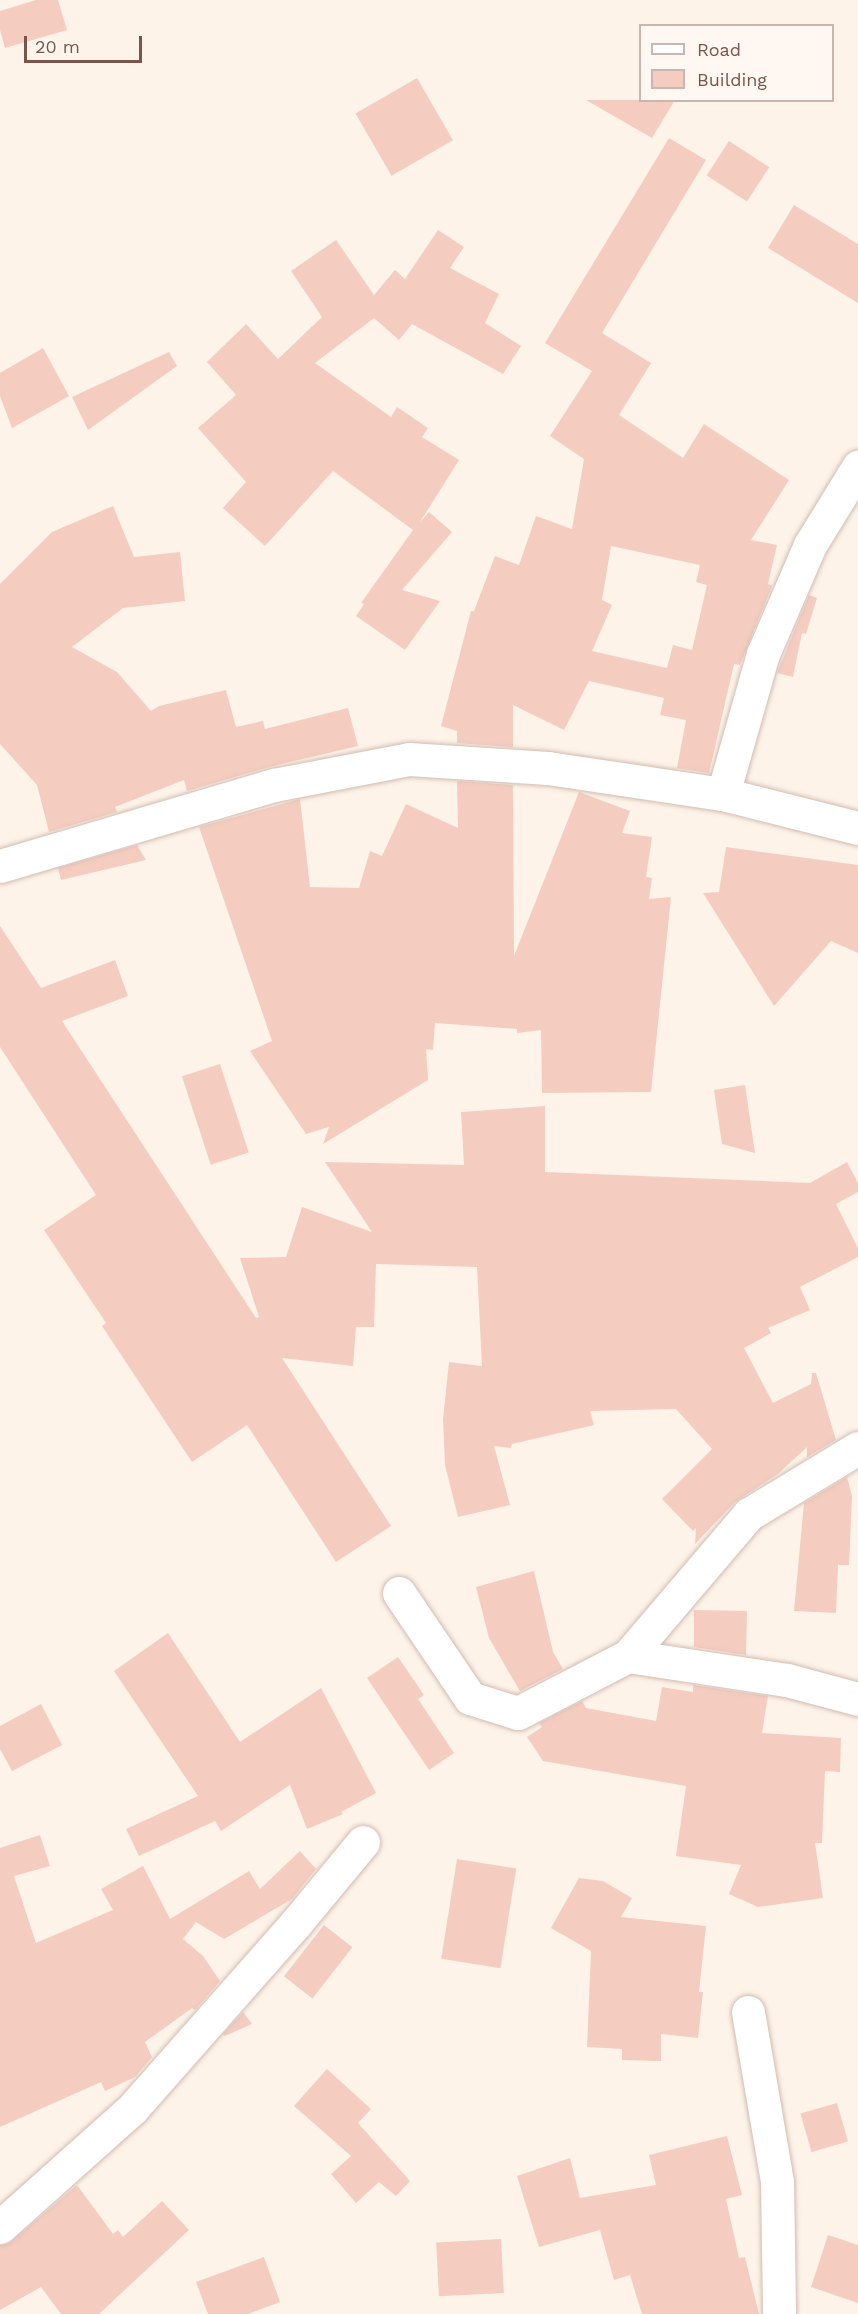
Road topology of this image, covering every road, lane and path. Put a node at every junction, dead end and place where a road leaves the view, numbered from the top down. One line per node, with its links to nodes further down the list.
1 (858, 467): 2 (street)
2 (723, 794): 3 (street); 4 (street)
3 (858, 828)
4 (0, 866)
5 (858, 1448): 7 (street)
6 (399, 1593): 7 (street)
7 (628, 1656): 8 (street)
8 (858, 1699)
9 (363, 1842): 11 (street)
10 (748, 2012): 12 (street)
11 (0, 2228)
12 (779, 2314)

